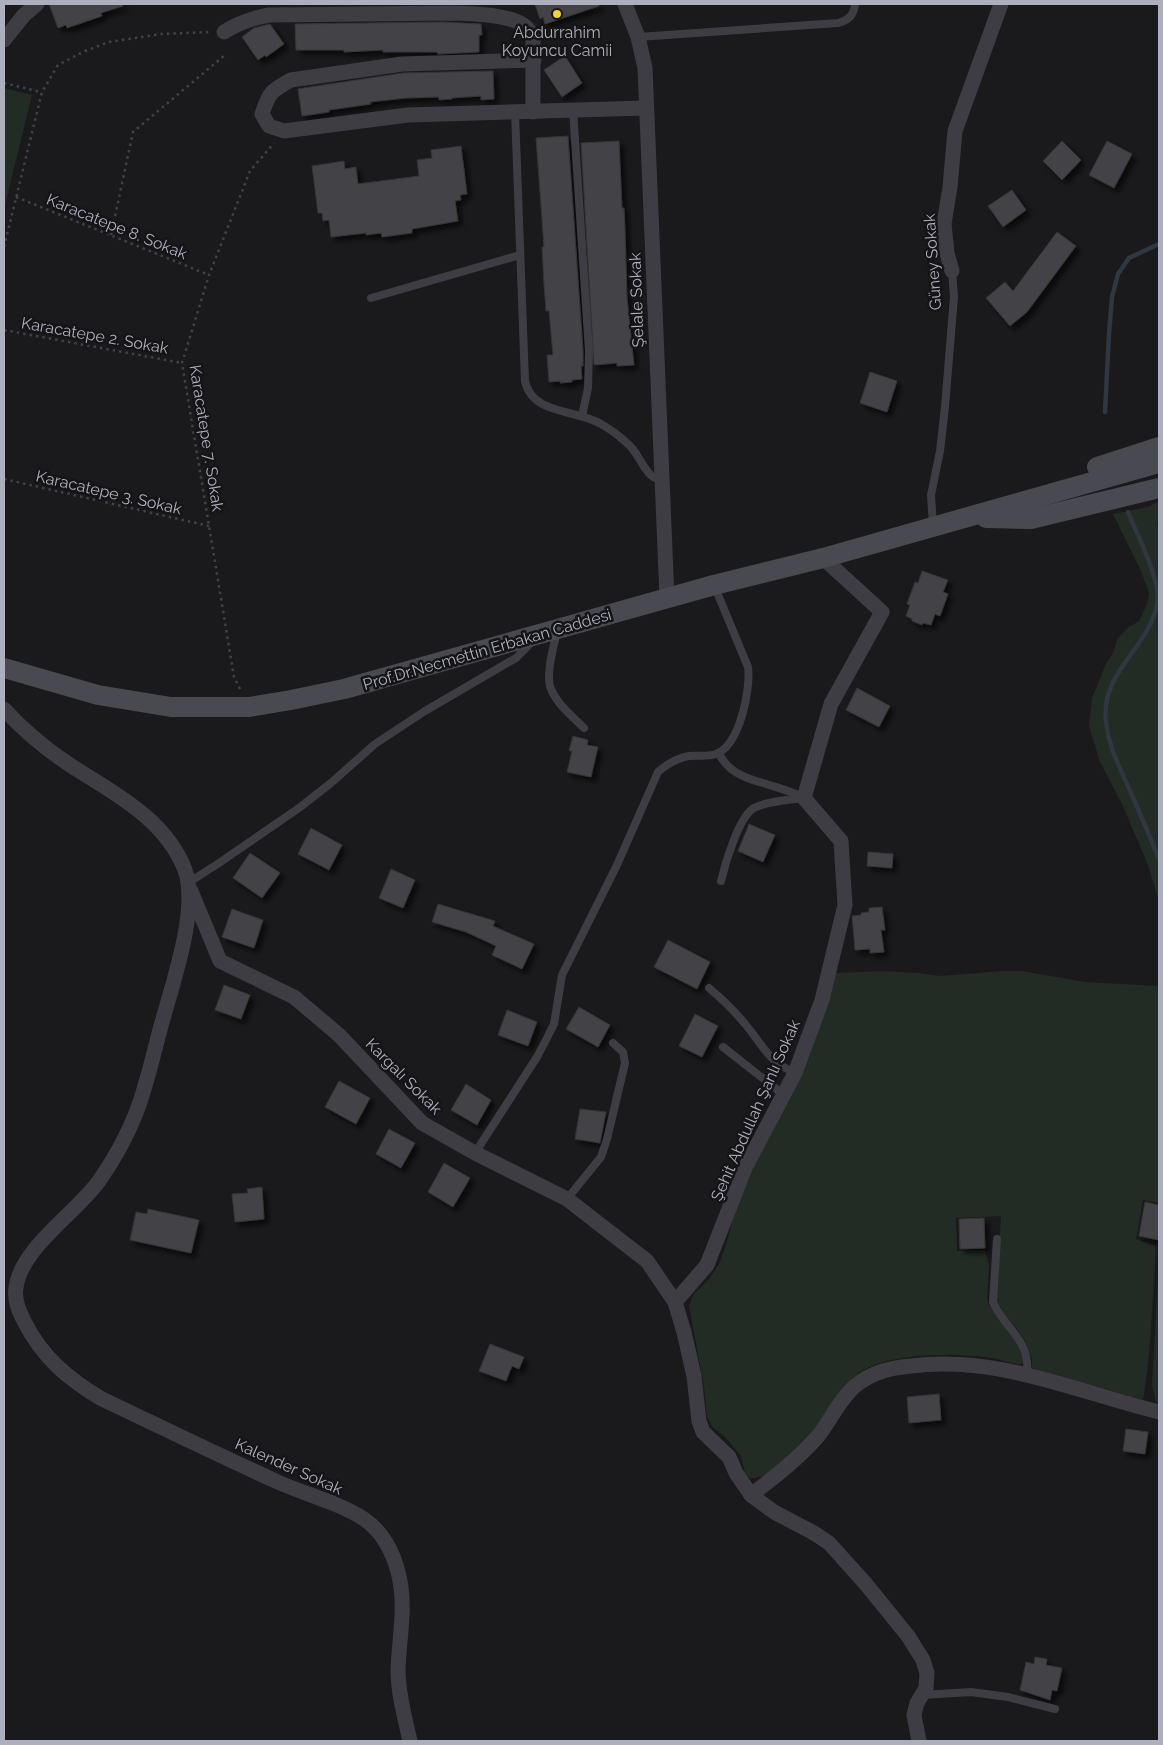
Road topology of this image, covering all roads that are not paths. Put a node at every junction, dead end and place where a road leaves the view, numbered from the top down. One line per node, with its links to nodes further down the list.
1 (37, 4): 7 (street)
2 (625, 4): 6 (street, Şelale Sokak)
3 (855, 4): 6 (lane)
4 (1001, 4): 14 (street, Güney Sokak)
5 (224, 32): 8 (street)
6 (638, 36): 9 (street, Şelale Sokak)
7 (4, 40)
8 (534, 60): 11 (street); 12 (street)
9 (646, 108): 10 (street); 19 (street, Şelale Sokak)
10 (573, 110): 12 (street); 16 (lane)
11 (515, 112): 12 (street); 13 (lane)
12 (533, 112)
13 (520, 256): 15 (lane); 16 (lane)
14 (952, 271): 22 (lane, Güney Sokak)
15 (371, 298)
16 (582, 416): 19 (lane)
17 (1159, 446): 21 (main road, Prof.Dr.Necmettin Erbakan Caddesi)
18 (1159, 463): 21 (main road, Prof.Dr.Necmettin Erbakan Caddesi)
19 (661, 480): 25 (street, Şelale Sokak)
20 (1159, 488): 21 (main road, Prof.Dr.Necmettin Erbakan Caddesi)
21 (964, 517): 22 (main road, Prof.Dr.Necmettin Erbakan Caddesi)
22 (933, 526): 23 (main road, Prof.Dr.Necmettin Erbakan Caddesi)
23 (823, 558): 24 (main road, Prof.Dr.Necmettin Erbakan Caddesi); 31 (street)
24 (714, 585): 25 (main road, Prof.Dr.Necmettin Erbakan Caddesi); 30 (lane)
25 (667, 598): 26 (main road, Prof.Dr.Necmettin Erbakan Caddesi)
26 (550, 631): 27 (main road, Prof.Dr.Necmettin Erbakan Caddesi); 29 (lane); 33 (lane)
27 (4, 668)
28 (4, 709): 33 (street, Kargalı Sokak)
29 (584, 728)
30 (718, 753): 31 (lane); 39 (lane)
31 (804, 798): 32 (lane); 37 (street, Şehit Abdullah Şanlı Sokak)
32 (721, 881)
33 (188, 883): 39 (street, Kargalı Sokak); 48 (street, Kalender Sokak)
34 (709, 988): 37 (lane)
35 (613, 1042): 40 (lane)
36 (723, 1047): 38 (lane)
37 (795, 1073): 38 (street, Şehit Abdullah Şanlı Sokak)
38 (784, 1095): 42 (street, Şehit Abdullah Şanlı Sokak)
39 (475, 1153): 40 (street, Kargalı Sokak)
40 (567, 1199): 42 (street, Kargalı Sokak)
41 (997, 1239): 43 (lane)
42 (675, 1302): 45 (street)
43 (1027, 1374): 44 (street); 45 (street)
44 (1159, 1412)
45 (751, 1495): 46 (street)
46 (922, 1695): 47 (lane); 49 (street)
47 (1055, 1709)
48 (410, 1741)
49 (918, 1741)

